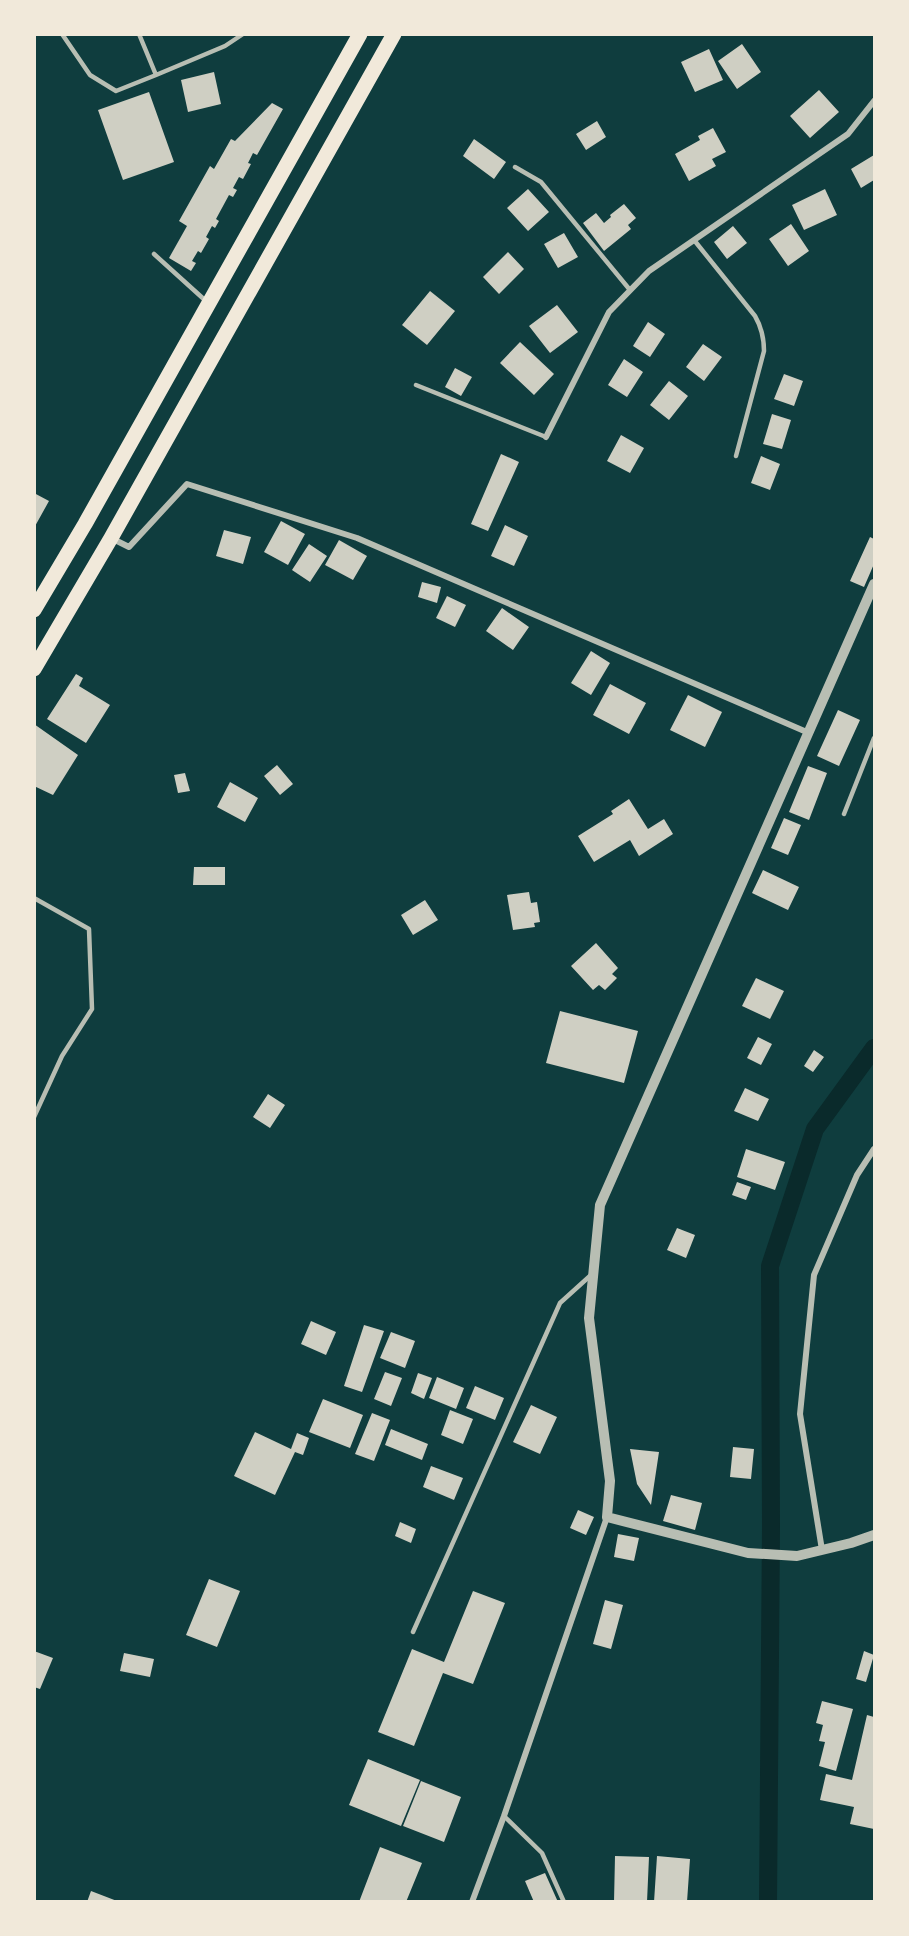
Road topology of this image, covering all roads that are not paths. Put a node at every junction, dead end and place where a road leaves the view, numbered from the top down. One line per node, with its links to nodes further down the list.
1 (62, 34): 6 (lane)
2 (138, 34): 6 (lane)
3 (243, 34): 6 (lane)
4 (360, 34): 12 (main road)
5 (394, 34): 16 (main road)
6 (156, 75)
7 (874, 101): 9 (street)
8 (515, 167): 11 (lane)
9 (694, 240): 11 (street); 15 (lane)
10 (154, 254): 12 (lane)
11 (630, 290): 14 (street)
12 (209, 304): 18 (main road)
13 (416, 385): 14 (lane)
14 (546, 437)
15 (736, 456)
16 (111, 538): 19 (main road); 20 (street)
17 (874, 584): 20 (street)
18 (34, 610)
19 (34, 669)
20 (809, 733): 26 (street)
21 (874, 738): 22 (lane)
22 (844, 814)
23 (34, 898): 24 (lane)
24 (34, 1117)
25 (874, 1149): 29 (street)
26 (593, 1273): 27 (street); 30 (lane)
27 (607, 1517): 29 (street); 31 (street)
28 (874, 1535): 29 (street)
29 (822, 1550)
30 (413, 1632)
31 (504, 1816): 32 (street); 33 (lane)
32 (472, 1902)
33 (564, 1902)

